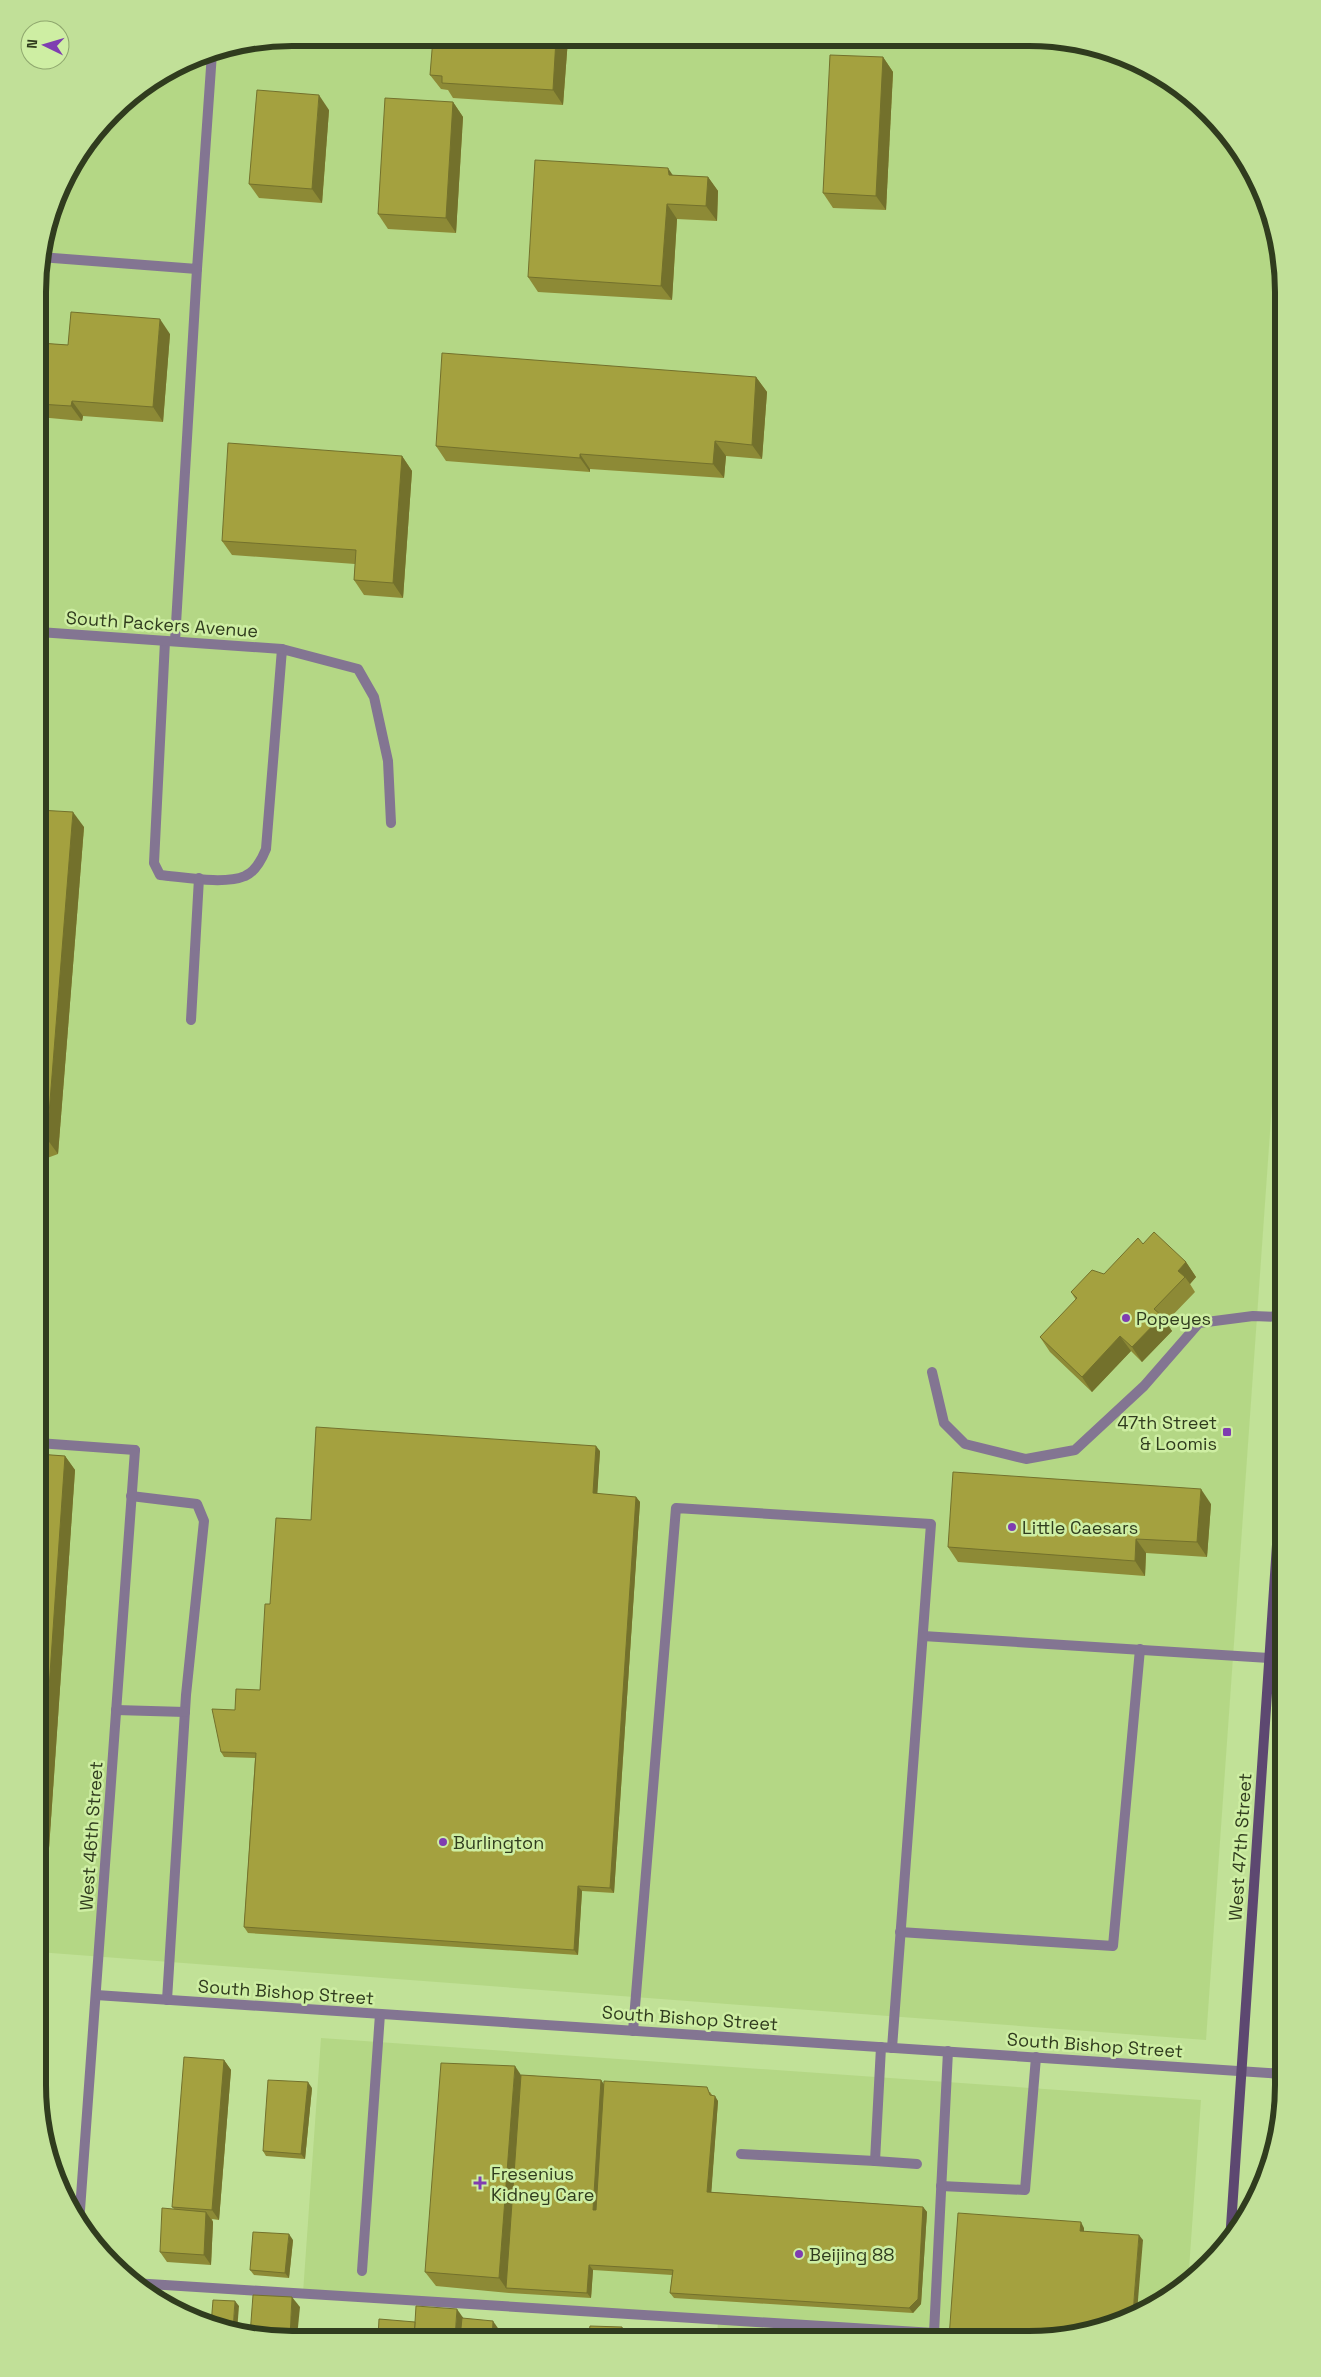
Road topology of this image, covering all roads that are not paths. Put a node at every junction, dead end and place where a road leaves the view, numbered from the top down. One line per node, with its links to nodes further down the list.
1 (212, 60): 3 (street)
2 (48, 258): 3 (street)
3 (197, 269): 5 (street)
4 (46, 632): 5 (street, South Packers Avenue)
5 (170, 641): 6 (street, South Packers Avenue); 8 (street)
6 (282, 648): 7 (street, South Packers Avenue); 8 (street)
7 (391, 823)
8 (199, 878): 9 (street)
9 (191, 1020)
10 (1275, 1317): 11 (street)
11 (932, 1372)
12 (46, 1444): 13 (street, West 46th Street)
13 (131, 1496): 18 (street, West 46th Street); 19 (street)
14 (1275, 1583): 17 (main road, West 47th Street)
15 (922, 1636): 16 (street); 20 (street); 24 (street)
16 (1140, 1649): 17 (street); 20 (street)
17 (1269, 1658): 28 (main road, West 47th Street)
18 (116, 1710): 19 (street); 21 (street, West 46th Street)
19 (185, 1712): 22 (street)
20 (900, 1932): 25 (street)
21 (96, 1995): 22 (street, South Bishop Street); 34 (street, West 46th Street)
22 (167, 2000): 23 (street, South Bishop Street)
23 (380, 2014): 24 (street, South Bishop Street); 36 (street)
24 (633, 2031): 25 (street, South Bishop Street)
25 (887, 2047): 26 (street, South Bishop Street); 31 (street)
26 (948, 2051): 27 (street, South Bishop Street); 33 (street)
27 (1036, 2057): 28 (street, South Bishop Street); 33 (street)
28 (1241, 2071): 29 (street, South Bishop Street); 35 (main road, West 47th Street)
29 (1275, 2073)
30 (741, 2154): 31 (street)
31 (875, 2161): 32 (street)
32 (917, 2164)
33 (941, 2186): 39 (street)
34 (80, 2210)
35 (1231, 2225)
36 (362, 2271)
37 (148, 2284): 38 (street)
38 (902, 2331)
39 (934, 2331)

